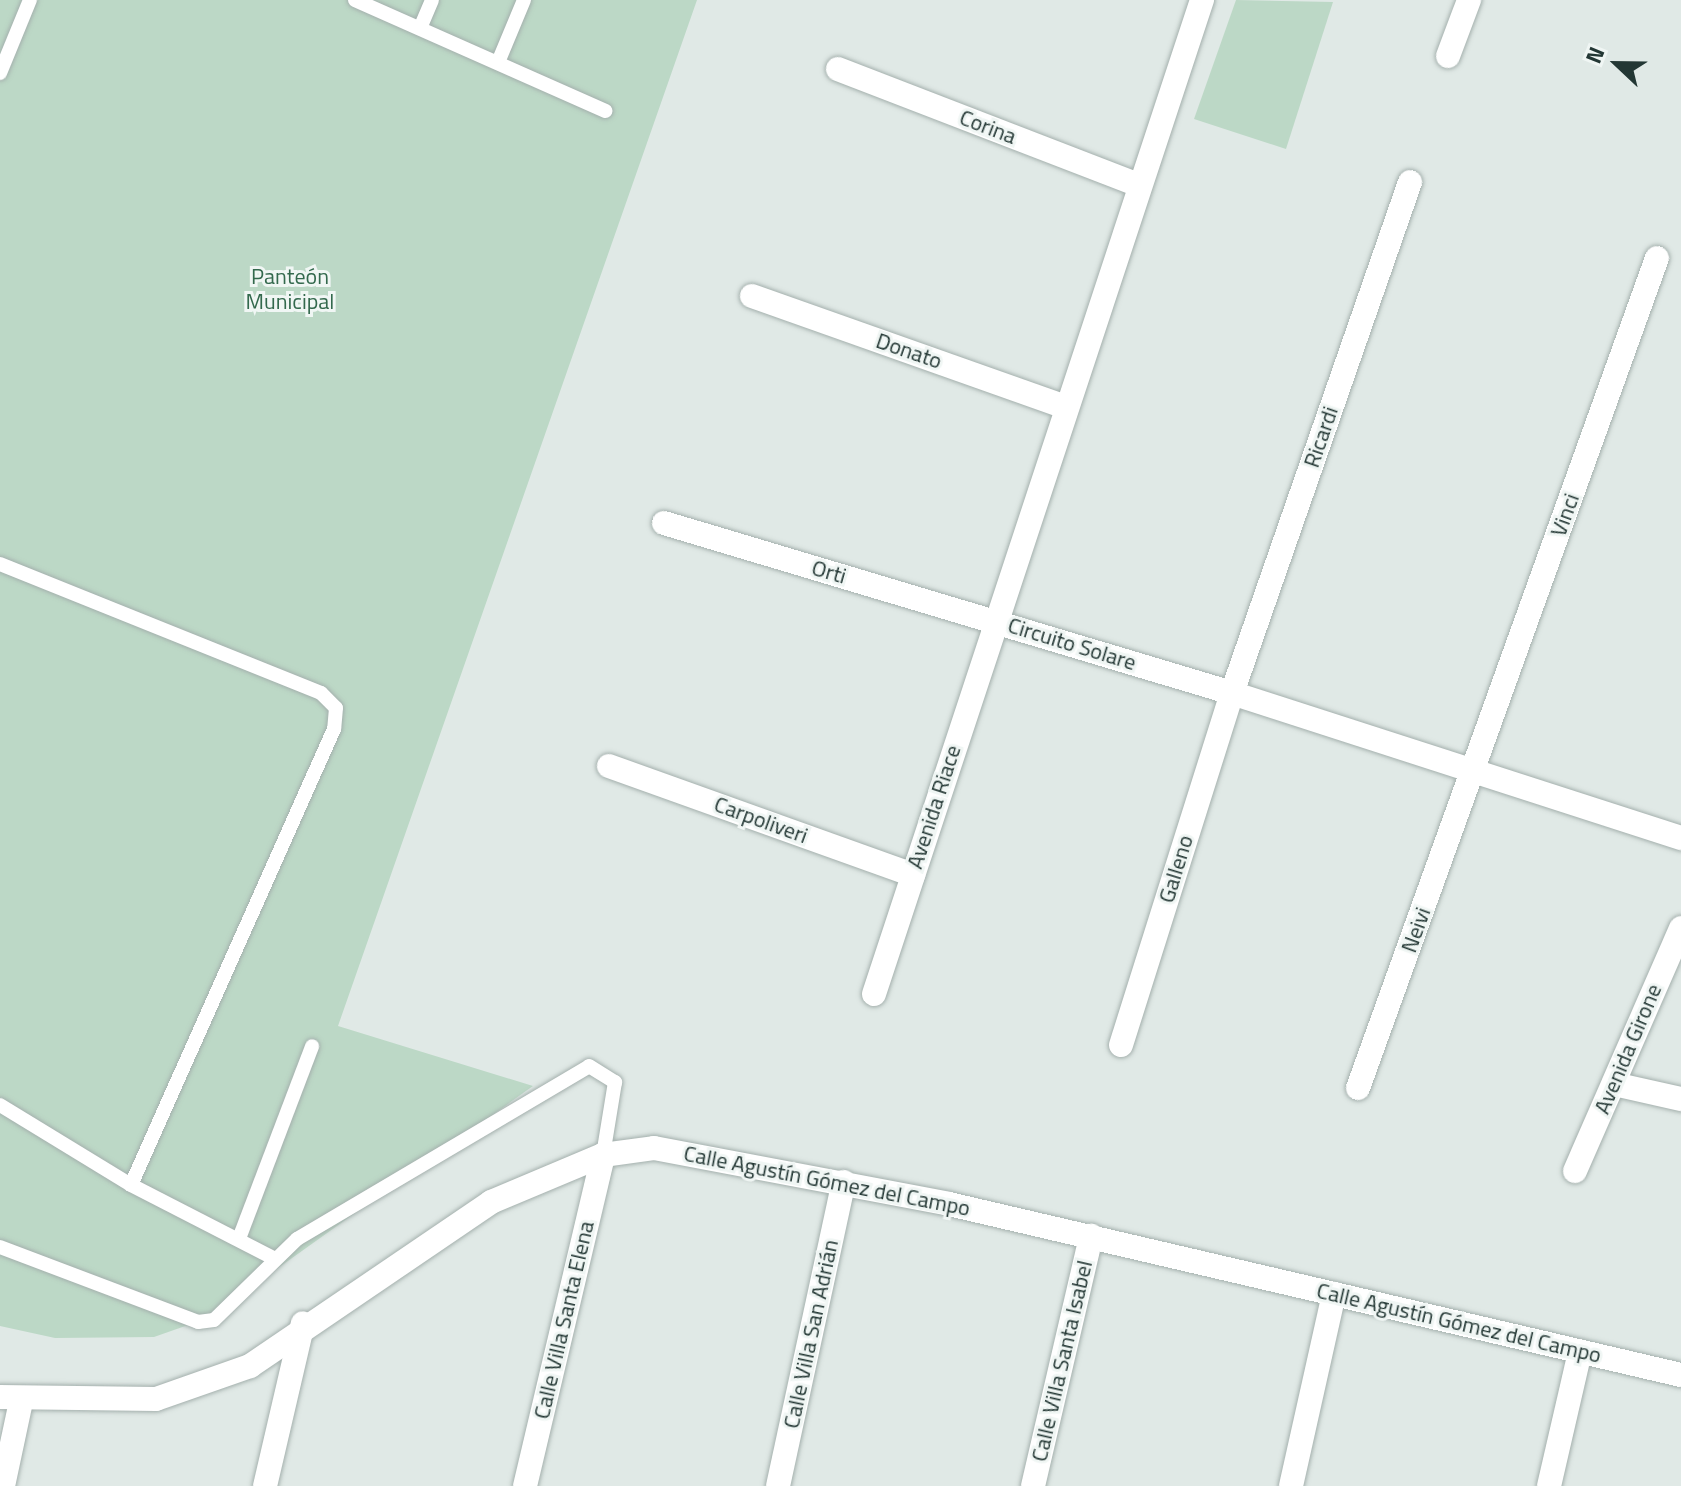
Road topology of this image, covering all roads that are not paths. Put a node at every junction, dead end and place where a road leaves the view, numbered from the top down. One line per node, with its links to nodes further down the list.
1 (30, 0): 11 (lane)
2 (355, 0): 7 (lane)
3 (432, 0): 7 (lane)
4 (524, 0): 9 (lane)
5 (1202, 0): 14 (street, Circuito Solare)
6 (1469, 0): 8 (street)
7 (421, 26): 9 (lane)
8 (1448, 56)
9 (499, 60): 12 (lane)
10 (838, 69): 14 (street, Corina)
11 (0, 73)
12 (605, 111)
13 (1410, 182): 21 (street, Ricardi)
14 (1139, 185): 17 (street, Circuito Solare)
15 (1657, 258): 23 (street, Vinci)
16 (752, 296): 17 (street, Donato)
17 (1066, 407): 20 (street, Circuito Solare)
18 (664, 523): 20 (street, Orti)
19 (0, 564): 37 (lane)
20 (995, 621): 21 (street, Circuito Solare); 25 (street, Avenida Riace)
21 (1232, 693): 23 (street, Circuito Solare); 28 (street, Galleno)
22 (609, 766): 25 (street, Carpoliveri)
23 (1473, 773): 24 (street, Circuito Solare); 31 (street, Neivi)
24 (1681, 838)
25 (913, 875): 27 (street, Avenida Riace)
26 (1681, 928): 30 (street, Avenida Girone)
27 (874, 994)
28 (1121, 1045)
29 (312, 1046): 38 (lane)
30 (1614, 1084): 32 (street); 35 (street, Avenida Girone)
31 (1358, 1088)
32 (1681, 1099)
33 (0, 1105): 37 (lane)
34 (603, 1155): 36 (street, Calle Agustín Gómez del Campo); 41 (lane); 43 (street, Calle Agustín Gómez del Campo); 49 (street, Calle Villa Santa Elena)
35 (1575, 1171)
36 (844, 1182): 39 (street, Calle Agustín Gómez del Campo); 50 (street, Calle Villa San Adrián)
37 (131, 1185): 38 (lane)
38 (240, 1236): 41 (lane)
39 (1091, 1236): 42 (street, Calle Agustín Gómez del Campo); 51 (street, Calle Villa Santa Isabel)
40 (0, 1247): 41 (lane)
41 (273, 1258)
42 (1334, 1294): 44 (street, Calle Agustín Gómez del Campo); 52 (street)
43 (303, 1323): 46 (street, Calle Agustín Gómez del Campo); 48 (street)
44 (1580, 1352): 45 (street, Calle Agustín Gómez del Campo); 53 (street)
45 (1681, 1375)
46 (11, 1399): 47 (street)
47 (3, 1486)
48 (265, 1486)
49 (525, 1486)
50 (778, 1486)
51 (1033, 1486)
52 (1291, 1486)
53 (1549, 1486)

